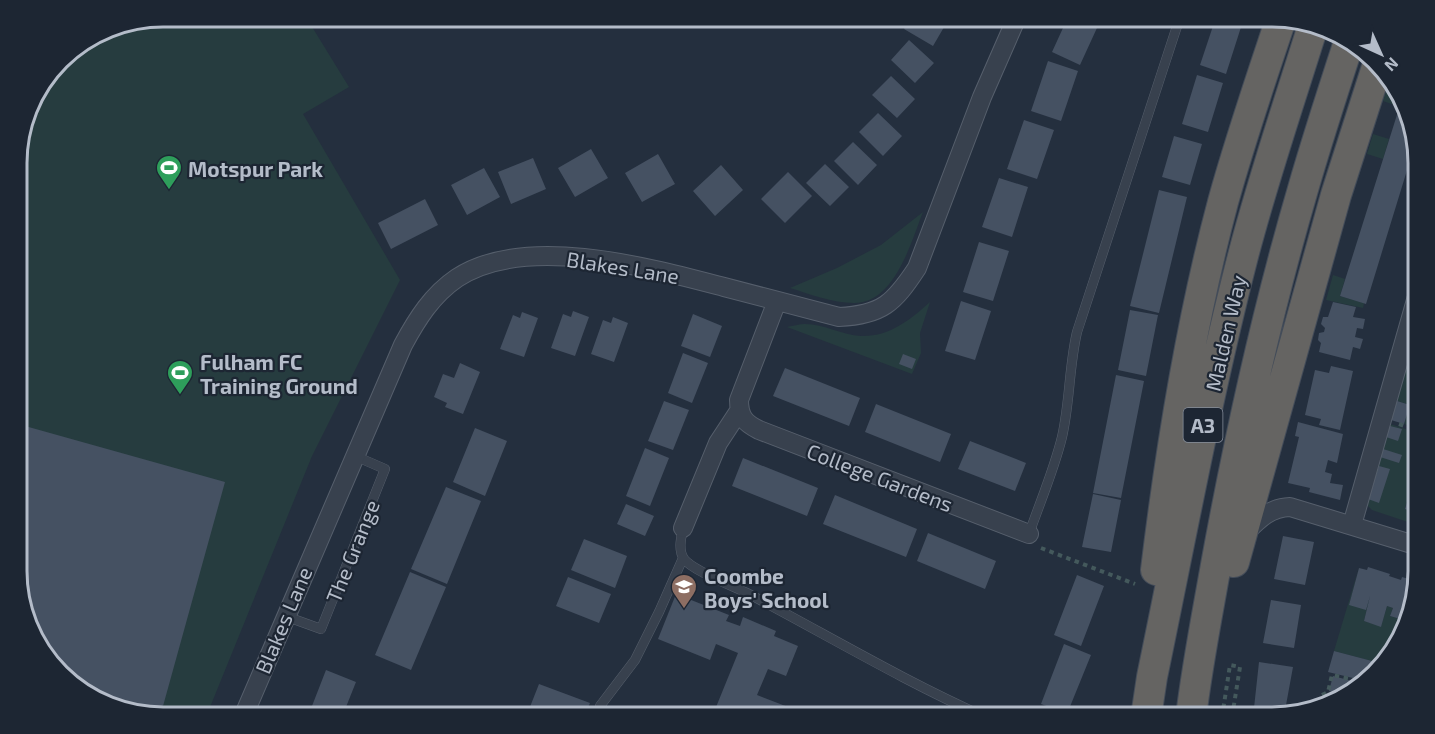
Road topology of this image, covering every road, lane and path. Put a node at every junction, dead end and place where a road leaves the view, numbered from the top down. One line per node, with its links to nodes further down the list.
1 (1012, 27): 7 (street, Blakes Lane)
2 (1176, 27): 15 (lane)
3 (1278, 27): 21 (highway)
4 (1311, 33): 21 (highway, Malden Way / A3)
5 (1347, 49): 22 (highway, Malden Way / A3)
6 (1371, 84): 16 (highway)
7 (777, 301): 9 (street); 12 (street, Blakes Lane)
8 (1408, 328): 13 (street)
9 (739, 411): 14 (street); 15 (street, College Gardens)
10 (1393, 422): 11 (path)
11 (1408, 427)
12 (354, 456): 20 (street, Blakes Lane); 20 (lane, The Grange)
13 (1352, 525): 16 (street); 17 (street)
14 (683, 528): 18 (lane)
15 (1029, 534): 19 (path)
16 (1242, 537): 22 (highway)
17 (1408, 543)
18 (684, 558): 25 (lane); 27 (lane)
19 (1136, 585)
20 (285, 616): 26 (street, Blakes Lane)
21 (1152, 677): 28 (highway, Malden Way / A3)
22 (1196, 679): 29 (highway, Malden Way / A3)
23 (1354, 680): 24 (path)
24 (1322, 695)
25 (600, 706)
26 (247, 707)
27 (963, 707)
28 (1148, 707)
29 (1192, 707)
30 (1224, 707): 31 (path)
31 (1234, 707)

